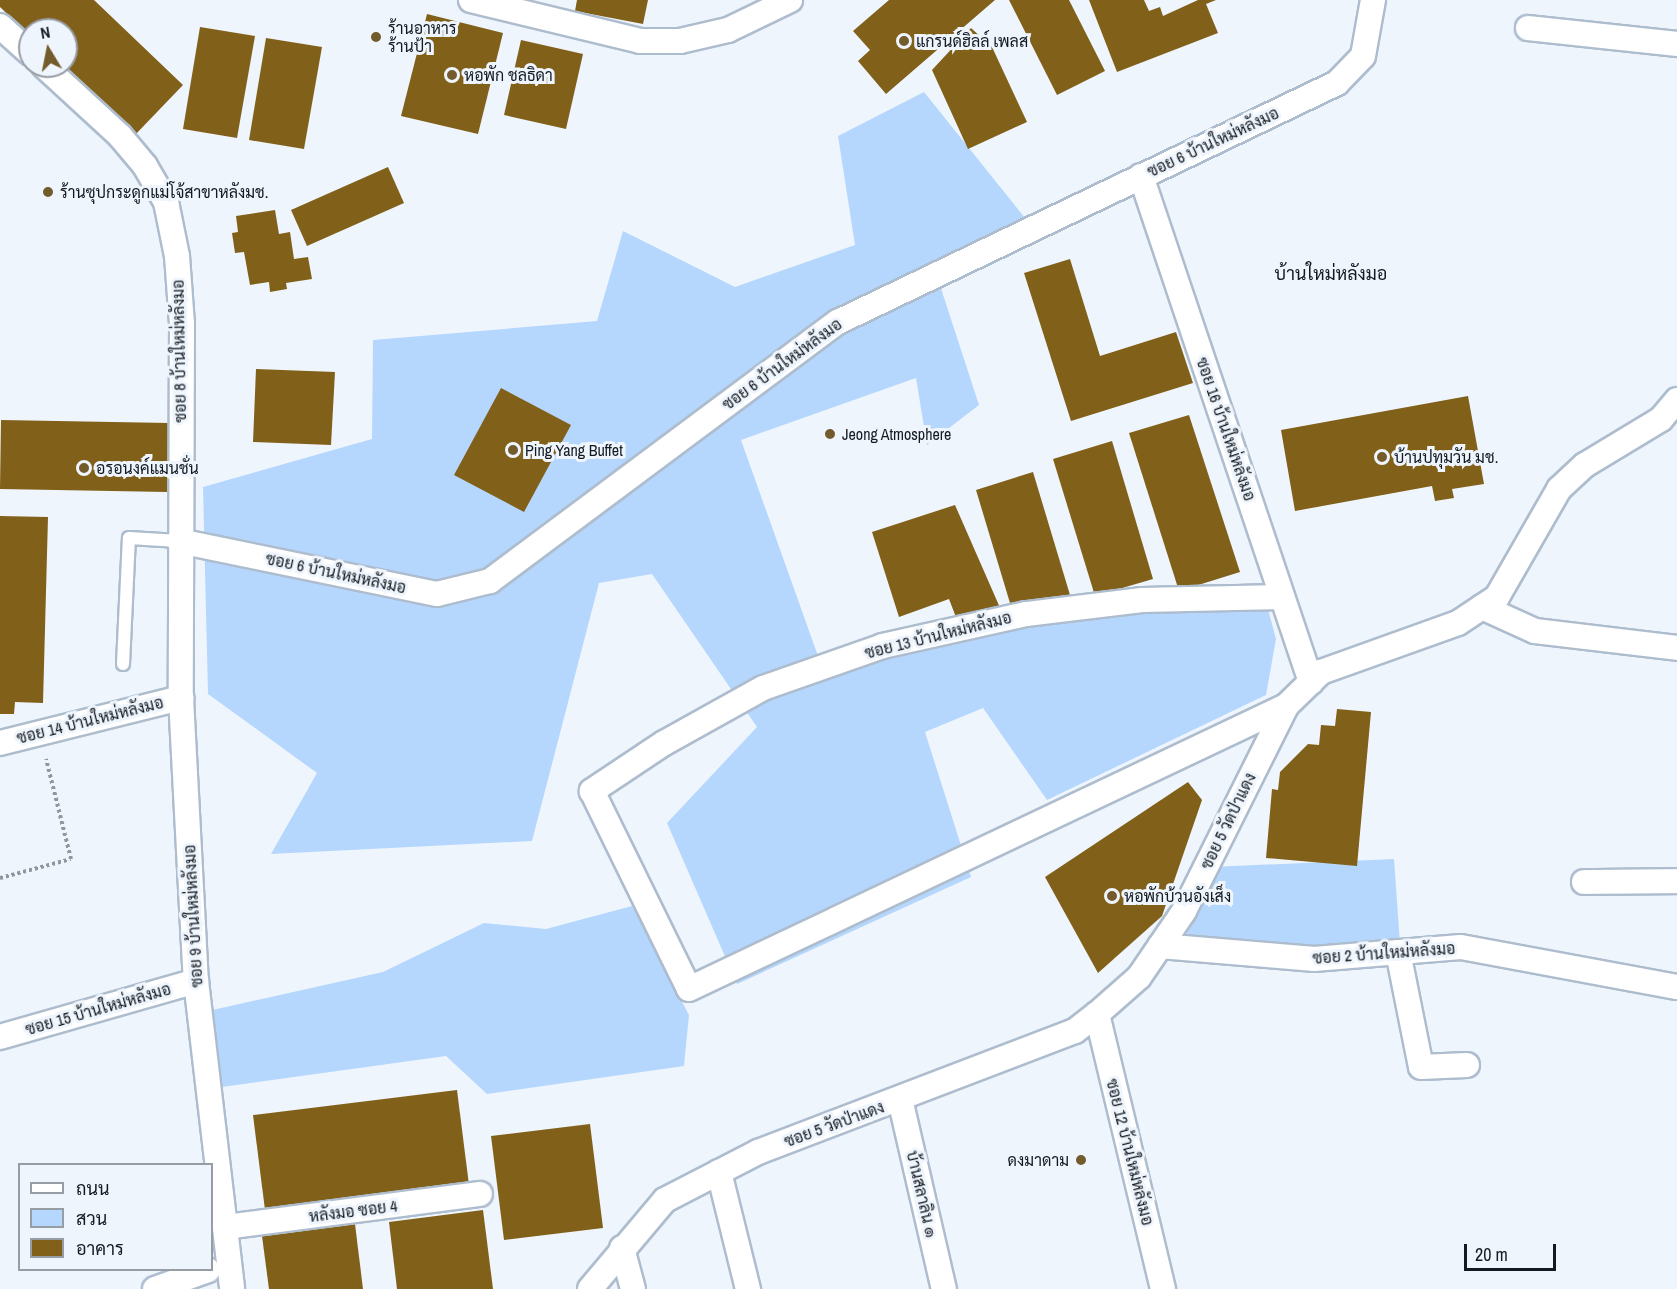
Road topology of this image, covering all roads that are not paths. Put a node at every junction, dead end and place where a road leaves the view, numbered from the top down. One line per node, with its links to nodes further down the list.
1 (471, 0): 2 (street)
2 (790, 0)
3 (1373, 0): 9 (street, ซอย 6 บ้านใหม่หลังมอ)
4 (0, 26): 6 (street)
5 (1528, 28): 7 (street)
6 (18, 42)
7 (1677, 44)
8 (57, 78): 11 (street, ซอย 8 บ้านใหม่หลังมอ)
9 (1141, 176): 11 (street, ซอย 6 บ้านใหม่หลังมอ); 12 (street, ซอย 16 บ้านใหม่หลังมอ)
10 (1677, 400): 13 (street, ซอย 5 วัดป่าแดง)
11 (179, 541): 15 (lane); 17 (street, ซอย 9 บ้านใหม่หลังมอ)
12 (1282, 597): 16 (street, ซอย 16 บ้านใหม่หลังมอ); 18 (street, ซอย 13 บ้านใหม่หลังมอ)
13 (1482, 607): 14 (street); 16 (street, ซอย 5 วัดป่าแดง)
14 (1677, 648)
15 (123, 664)
16 (1311, 682): 18 (street, ซอย 5 วัดป่าแดง)
17 (181, 698): 19 (street, ซอย 14 บ้านใหม่หลังมอ); 24 (street, ซอย 9 บ้านใหม่หลังมอ)
18 (1286, 706): 22 (street, ซอย 5 วัดป่าแดง)
19 (0, 743)
20 (1677, 881): 21 (street)
21 (1584, 882)
22 (1160, 946): 23 (street, ซอย 2 บ้านใหม่หลังมอ); 26 (street, ซอย 5 วัดป่าแดง)
23 (1398, 952): 25 (street, ซอย 2 บ้านใหม่หลังมอ); 28 (street)
24 (196, 981): 27 (street, ซอย 15 บ้านใหม่หลังมอ); 32 (street, ซอย 9 บ้านใหม่หลังมอ)
25 (1677, 987)
26 (1097, 1014): 29 (street, ซอย 5 วัดป่าแดง); 42 (street, ซอย 12 บ้านใหม่หลังมอ)
27 (0, 1037)
28 (1467, 1065)
29 (900, 1099): 30 (street, ซอย 5 วัดป่าแดง); 41 (street, บ้านสลาลิน ๑)
30 (719, 1172): 33 (street, ซอย 5 วัดป่าแดง); 40 (street)
31 (480, 1194): 32 (street, หลังมอ ซอย 4)
32 (225, 1227): 34 (street, ซอย 9 บ้านใหม่หลังมอ)
33 (622, 1248): 38 (street, ซอย 5 วัดป่าแดง); 39 (street)
34 (216, 1266): 37 (street, ซอย 9 บ้านใหม่หลังมอ)
35 (203, 1271): 36 (street)
36 (155, 1289)
37 (232, 1289)
38 (590, 1289)
39 (633, 1289)
40 (748, 1289)
41 (944, 1289)
42 (1163, 1289)

